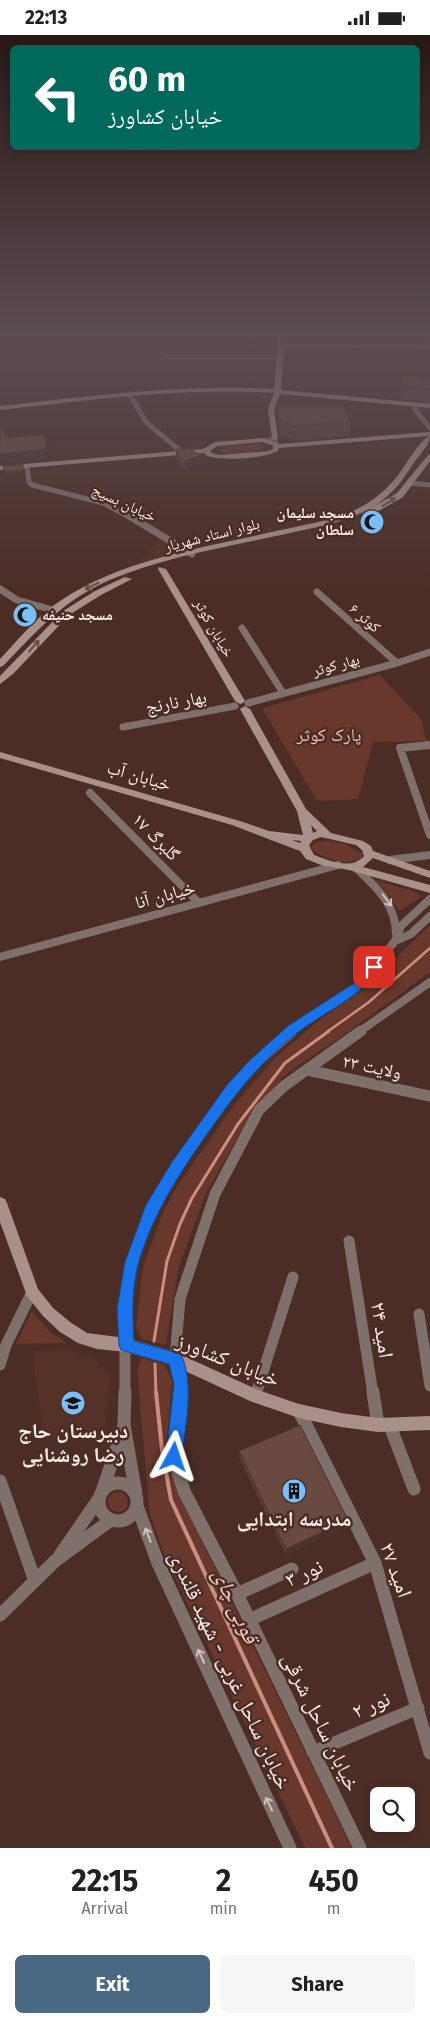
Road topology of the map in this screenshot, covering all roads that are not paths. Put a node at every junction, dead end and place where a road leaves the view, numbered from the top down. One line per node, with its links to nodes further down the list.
1 (146, 421): 6 (street)
2 (272, 421): 4 (main road)
3 (429, 437): 4 (main road); 10 (main road, بلوار استاد شهریار)
4 (274, 443): 5 (main road); 5 (main road)
5 (206, 451): 6 (main road)
6 (183, 453): 8 (main road)
7 (430, 455): 11 (main road, بلوار استاد شهریار)
8 (27, 466): 9 (main road); 14 (street, خیابان بسیج)
9 (0, 468)
10 (400, 481): 11 (main road); 13 (main road, بلوار استاد شهریار)
11 (410, 483): 12 (street); 13 (main road, بلوار استاد شهریار, one-way to 11)
12 (430, 485)
13 (243, 545): 14 (main road, بلوار استاد شهریار); 15 (main road, بلوار استاد شهریار)
14 (192, 554): 18 (main road, بلوار استاد شهریار, one-way to 18)
15 (162, 569): 19 (main road, بلوار استاد شهریار); 26 (main road, خیابان کوثر)
16 (0, 589): 18 (street)
17 (317, 592): 22 (street, کوثر ۶)
18 (53, 610): 19 (main road); 23 (main road, بلوار استاد شهریار)
19 (66, 613): 24 (main road, بلوار استاد شهریار, one-way to 19)
20 (242, 629): 25 (street)
21 (430, 652): 22 (street, بهار کوثر)
22 (397, 663): 25 (street, بهار کوثر)
23 (0, 665)
24 (0, 681)
25 (284, 693): 26 (street, بهار کوثر)
26 (242, 705): 27 (street, بهار نارنج); 31 (main road, خیابان کوثر)
27 (123, 727)
28 (430, 745): 33 (street)
29 (0, 755): 34 (main road, خیابان آب)
30 (90, 793): 42 (street, گلبرگ ۱۷)
31 (302, 811): 32 (main road, خیابان کوثر); 34 (main road, خیابان کوثر)
32 (327, 835): 34 (main road); 35 (main road)
33 (430, 835)
34 (307, 842): 38 (main road)
35 (369, 853): 37 (main road); 38 (main road)
36 (430, 855): 37 (street)
37 (390, 860): 39 (main road)
38 (348, 867): 40 (main road); 42 (street, خیابان آنا); 44 (street, one-way to 44)
39 (430, 875)
40 (430, 889)
41 (430, 899): 44 (street)
42 (199, 903): 45 (street, خیابان آنا)
43 (430, 916): 44 (street)
44 (395, 941): 54 (street)
45 (0, 957)
46 (430, 982): 47 (street, خیابان ساحل شرقی)
47 (307, 1070): 48 (street, ولایت ۲۳); 55 (street, خیابان ساحل شرقی)
48 (430, 1096)
49 (0, 1203): 52 (main road, خیابان کشاورز)
50 (349, 1241): 62 (street, امید ۲۴)
51 (293, 1277): 58 (street)
52 (32, 1292): 54 (main road, خیابان کشاورز); 56 (street)
53 (419, 1314): 57 (street)
54 (126, 1345): 55 (main road, خیابان کشاورز); 61 (street)
55 (176, 1359): 58 (main road, خیابان کشاورز); 72 (street, خیابان ساحل شرقی)
56 (0, 1365)
57 (430, 1386)
58 (255, 1396): 59 (main road, خیابان کشاورز)
59 (299, 1411): 62 (main road, خیابان کشاورز); 69 (street, امید ۲۷)
60 (430, 1423): 62 (main road, خیابان کشاورز)
61 (124, 1425): 65 (street); 66 (street)
62 (384, 1426): 64 (street)
63 (0, 1481): 71 (street)
64 (414, 1489)
65 (100, 1495): 66 (street); 67 (street); 68 (street)
66 (137, 1500): 67 (street); 78 (street, خیابان ساحل غربی - شهید قلندری, one-way to 66)
67 (110, 1520): 68 (street)
68 (55, 1561): 71 (street)
69 (375, 1563): 74 (street, نور ۳); 75 (street, امید ۲۷)
70 (292, 1569): 72 (street)
71 (35, 1581): 73 (street)
72 (237, 1594): 74 (street, خیابان ساحل شرقی)
73 (0, 1615)
74 (249, 1620): 76 (street, خیابان ساحل شرقی)
75 (418, 1708): 76 (street, نور ۲); 77 (street, امید ۲۷)
76 (313, 1752): 79 (street, خیابان ساحل شرقی)
77 (430, 1753)
78 (290, 1848)
79 (360, 1848)

